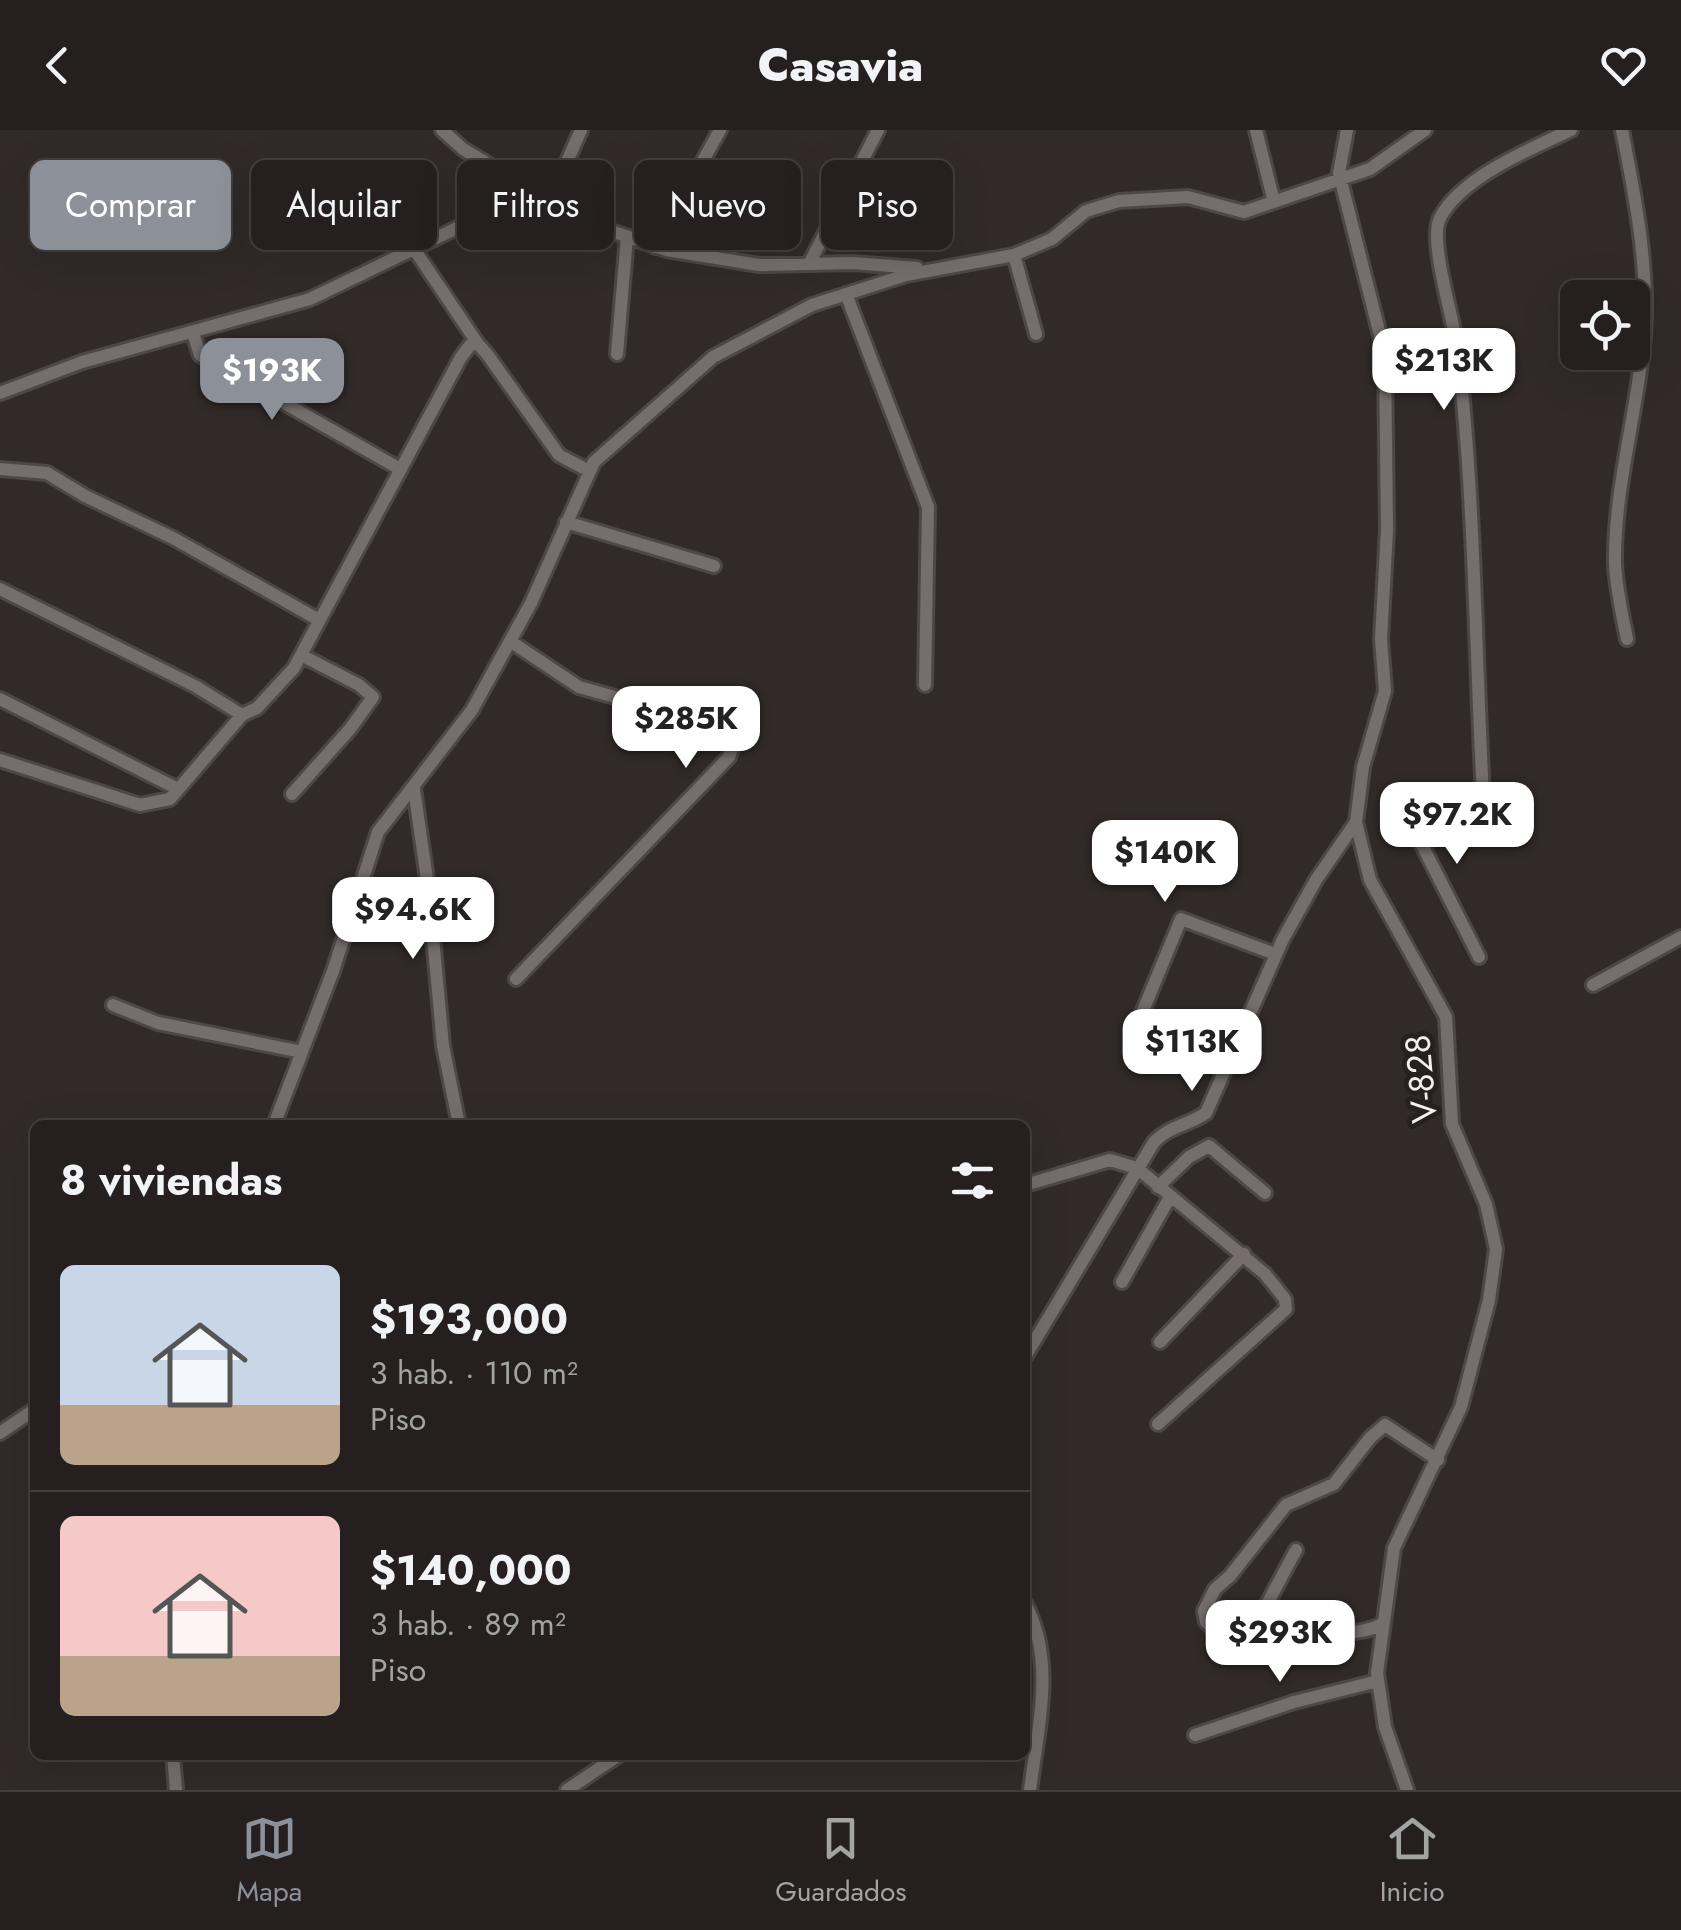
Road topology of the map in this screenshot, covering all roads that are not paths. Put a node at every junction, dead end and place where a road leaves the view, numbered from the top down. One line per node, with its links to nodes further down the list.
1 (442, 130): 10 (street)
2 (581, 130): 11 (street)
3 (720, 130): 12 (street)
4 (878, 130): 22 (street)
5 (1256, 130): 14 (street)
6 (1347, 130): 13 (street)
7 (1424, 130): 13 (street)
8 (1572, 130): 50 (street)
9 (1622, 130): 37 (street)
10 (481, 160)
11 (568, 160)
12 (703, 160)
13 (1341, 181): 14 (street); 47 (street, V-828)
14 (1274, 202): 21 (street)
15 (614, 231): 16 (street)
16 (627, 236): 17 (street); 28 (street)
17 (634, 239)
18 (412, 250): 25 (street)
19 (415, 250): 27 (street)
20 (672, 250): 22 (street)
21 (1014, 255): 23 (street); 26 (street)
22 (809, 264): 23 (street)
23 (935, 270): 24 (street)
24 (846, 294): 32 (street); 40 (street)
25 (193, 333): 29 (street); 30 (street)
26 (1036, 334)
27 (478, 344): 30 (street); 32 (street)
28 (616, 354)
29 (0, 393)
30 (400, 469): 36 (street)
31 (0, 470): 36 (street)
32 (589, 471): 33 (street)
33 (566, 522): 34 (street); 38 (street)
34 (714, 566)
35 (0, 589): 42 (street)
36 (319, 620): 39 (street)
37 (1627, 639)
38 (510, 641): 44 (street); 51 (street)
39 (301, 655): 42 (street); 46 (street)
40 (925, 685)
41 (0, 699): 45 (street)
42 (242, 715): 45 (street)
43 (0, 760): 45 (street)
44 (414, 788): 55 (street); 57 (street)
45 (178, 789)
46 (292, 794)
47 (1356, 822): 49 (street); 70 (street, V-828)
48 (1681, 937): 52 (street)
49 (1275, 954): 54 (street); 58 (street)
50 (1479, 957)
51 (516, 979)
52 (1593, 985)
53 (114, 1005): 55 (street)
54 (1135, 1030)
55 (302, 1052): 56 (street)
56 (276, 1120)
57 (457, 1120)
58 (1136, 1168): 59 (street); 60 (street); 66 (street)
59 (1030, 1184)
60 (1158, 1187): 61 (street); 62 (street)
61 (1266, 1193)
62 (1170, 1197): 63 (street); 64 (street)
63 (1244, 1254): 65 (street); 68 (street)
64 (1122, 1282)
65 (1160, 1342)
66 (1030, 1348)
67 (30, 1412): 69 (street)
68 (1158, 1424)
69 (0, 1433)
70 (1438, 1460): 72 (street); 74 (street, V-828)
71 (1296, 1550): 72 (street)
72 (1266, 1606): 74 (street)
73 (1030, 1614): 82 (street)
74 (1383, 1624): 75 (street, V-828)
75 (1378, 1681): 76 (street); 79 (street, V-828)
76 (1195, 1736)
77 (173, 1760): 80 (street)
78 (611, 1760): 81 (street)
79 (1402, 1788)
80 (176, 1790)
81 (567, 1790)
82 (1030, 1790)

